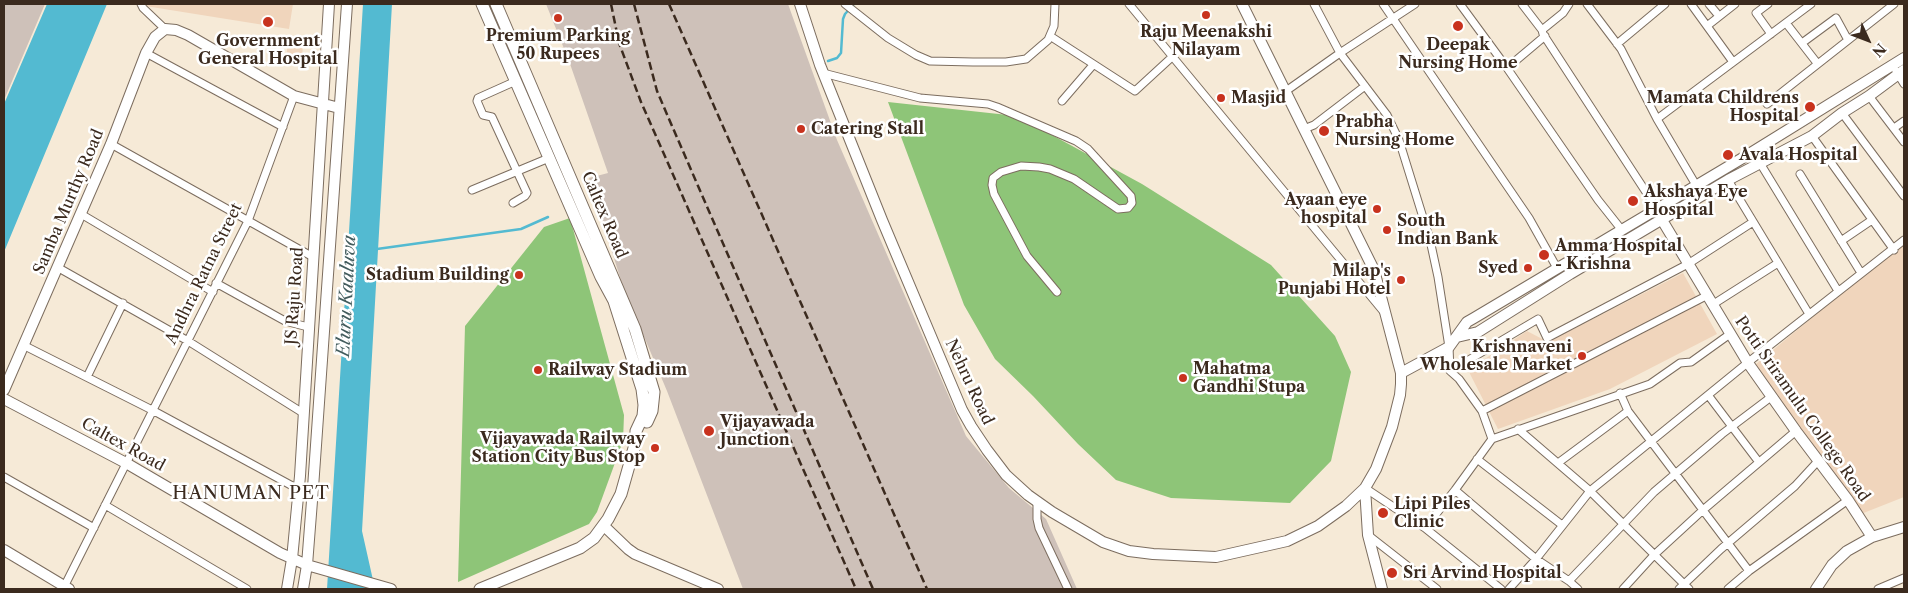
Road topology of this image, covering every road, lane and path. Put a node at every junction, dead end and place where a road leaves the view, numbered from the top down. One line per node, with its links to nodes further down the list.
1 (141, 4): 29 (street)
2 (329, 4): 54 (street, JS Raju Road)
3 (347, 4): 55 (street, JS Raju Road)
4 (482, 4): 46 (main road, Caltex Road)
5 (496, 4): 121 (main road, Caltex Road)
6 (800, 4): 45 (street, Nehru Road)
7 (845, 4): 32 (street)
8 (1056, 4): 32 (street)
9 (1128, 4): 38 (street)
10 (1242, 4): 49 (street, Nehru Road)
11 (1314, 4): 36 (street)
12 (1383, 4): 26 (street)
13 (1414, 4): 26 (street)
14 (1460, 4): 43 (street)
15 (1522, 4): 30 (street)
16 (1569, 4): 30 (street)
17 (1587, 4): 35 (street)
18 (1665, 4): 35 (street)
19 (1691, 4): 28 (street)
20 (1709, 4): 25 (street)
21 (1735, 4): 25 (street)
22 (1768, 4): 31 (street)
23 (1811, 4): 27 (street)
24 (1894, 4): 33 (street)
25 (1719, 16): 28 (street)
26 (1393, 18): 36 (street); 88 (street)
27 (1786, 23): 31 (street); 34 (street)
28 (1707, 26): 40 (street)
29 (165, 29): 37 (street, Samba Murthy Road); 50 (street)
30 (1543, 33): 43 (street); 74 (street)
31 (1771, 34): 40 (street)
32 (1050, 36): 42 (street)
33 (1848, 40): 34 (street); 41 (street)
34 (1802, 43): 41 (street)
35 (1617, 44): 57 (street)
36 (1340, 52): 48 (street); 49 (street)
37 (146, 54): 59 (street); 64 (street, Samba Murthy Road)
38 (1172, 57): 42 (street); 97 (street)
39 (1904, 58): 44 (street)
40 (1734, 62): 57 (street)
41 (1817, 63): 53 (street)
42 (1093, 65): 52 (street)
43 (1507, 68): 80 (street)
44 (1898, 70): 47 (street); 51 (street); 70 (street)
45 (824, 73): 93 (street); 135 (street, Nehru Road)
46 (516, 81): 65 (main road, Caltex Road); 67 (street)
47 (1904, 84)
48 (1365, 86): 61 (street); 103 (street)
49 (1286, 91): 61 (street, Nehru Road)
50 (294, 96): 54 (street); 59 (street, Andhra Ratna Street)
51 (1869, 96): 56 (street); 60 (street)
52 (1062, 102)
53 (1767, 104)
54 (322, 105): 55 (street); 84 (street, JS Raju Road)
55 (339, 108): 151 (street, JS Raju Road)
56 (1842, 113): 62 (street); 72 (street)
57 (1656, 119): 70 (street)
58 (1904, 121): 60 (street)
59 (283, 127): 78 (street, Andhra Ratna Street)
60 (1894, 128): 63 (street)
61 (1304, 129): 97 (street, Nehru Road)
62 (1812, 136): 66 (street); 77 (street)
63 (1904, 142)
64 (111, 144): 75 (street, Samba Murthy Road); 78 (street)
65 (549, 158): 67 (street); 121 (main road, Caltex Road)
66 (1760, 163): 69 (street); 91 (street)
67 (517, 171): 71 (street); 73 (street)
68 (1800, 174): 81 (street)
69 (1728, 180): 76 (street); 79 (street)
70 (1696, 185): 74 (street)
71 (472, 190)
72 (1904, 196)
73 (513, 203)
74 (1657, 208): 76 (street); 80 (street)
75 (81, 214): 87 (street, Samba Murthy Road); 92 (street)
76 (1662, 220): 86 (street, Potti Sriramulu College Road); 100 (street)
77 (1872, 220): 81 (street); 83 (street)
78 (248, 221): 84 (street); 90 (street, Andhra Ratna Street)
79 (1753, 222): 85 (street); 86 (street)
80 (1622, 229): 88 (street)
81 (1841, 240): 89 (street)
82 (1904, 240): 83 (street)
83 (1894, 250): 89 (street)
84 (313, 257): 98 (street, JS Raju Road)
85 (1778, 263): 94 (street); 96 (street)
86 (1688, 264): 94 (street, Potti Sriramulu College Road); 105 (street)
87 (57, 267): 95 (street); 102 (street, Samba Murthy Road)
88 (1557, 268): 100 (street)
89 (1861, 273): 91 (street)
90 (216, 283): 92 (street, Andhra Ratna Street); 98 (street)
91 (1838, 291): 96 (street)
92 (213, 292): 101 (street, Andhra Ratna Street)
93 (1057, 292)
94 (1709, 300): 99 (street, Potti Sriramulu College Road); 114 (street)
95 (123, 303): 101 (street); 107 (street)
96 (1809, 314): 104 (street)
97 (1387, 315): 106 (street, Nehru Road)
98 (308, 327): 116 (street, JS Raju Road)
99 (1730, 334): 104 (street, Potti Sriramulu College Road); 109 (street)
100 (1457, 337): 103 (street)
101 (188, 341): 113 (street, Andhra Ratna Street); 116 (street)
102 (23, 345): 107 (street); 108 (street, Samba Murthy Road)
103 (1449, 347): 105 (street); 106 (street)
104 (1748, 363): 110 (street); 111 (street, Potti Sriramulu College Road)
105 (1450, 371): 114 (street)
106 (1401, 372): 130 (street, Nehru Road)
107 (87, 377): 113 (street)
108 (4, 390)
109 (1620, 393): 115 (street); 118 (street)
110 (1708, 395): 117 (street); 122 (street)
111 (1771, 397): 117 (street); 119 (street, Potti Sriramulu College Road)
112 (4, 399): 126 (street, Caltex Road)
113 (154, 411): 126 (street, Andhra Ratna Street); 131 (street)
114 (1482, 411): 120 (street)
115 (1628, 411): 122 (street); 127 (street)
116 (303, 413): 131 (street, JS Raju Road)
117 (1732, 427): 125 (street); 128 (street)
118 (1518, 429): 120 (street); 127 (street)
119 (1796, 431): 124 (street, Potti Sriramulu College Road); 125 (street)
120 (1492, 438): 123 (street)
121 (636, 441): 140 (main road, Caltex Road)
122 (1651, 442): 128 (street); 133 (street)
123 (1477, 459): 132 (street); 139 (street)
124 (1818, 461): 134 (street, Potti Sriramulu College Road); 146 (street)
125 (1758, 462): 137 (street)
126 (126, 464): 136 (street, Andhra Ratna Street); 149 (street, Caltex Road)
127 (1558, 464): 133 (street)
128 (1676, 473): 137 (street); 138 (street)
129 (4, 477): 142 (street)
130 (1365, 488): 135 (street, Nehru Road); 143 (street); 144 (street)
131 (298, 489): 149 (street, JS Raju Road)
132 (1455, 490): 143 (street); 150 (street)
133 (1590, 491): 138 (street); 139 (street)
134 (1848, 500): 145 (street, Potti Sriramulu College Road); 152 (street)
135 (1037, 502): 164 (street)
136 (106, 505): 142 (street, Andhra Ratna Street); 159 (street)
137 (1703, 510): 146 (street); 148 (street)
138 (1623, 523): 148 (street); 154 (street)
139 (1562, 525): 150 (street)
140 (604, 526): 162 (main road, Caltex Road); 163 (street)
141 (1904, 527): 145 (street)
142 (94, 528): 155 (street, Andhra Ratna Street)
143 (1425, 528): 167 (street)
144 (1368, 535): 165 (street); 166 (street)
145 (1872, 537): 172 (street)
146 (1728, 544): 152 (street); 157 (street)
147 (4, 550): 155 (street)
148 (1654, 555): 157 (street); 170 (street)
149 (292, 559): 151 (street, Caltex Road); 160 (street, JS Raju Road)
150 (1536, 559): 154 (street); 168 (street)
151 (307, 565): 156 (street, Caltex Road); 161 (street, JS Raju Road)
152 (1749, 572): 171 (street)
153 (1904, 578): 158 (street)
154 (1569, 582): 169 (street)
155 (65, 588)
156 (388, 588)
157 (1684, 588)
158 (1882, 588)
159 (247, 589)
160 (287, 589)
161 (303, 589)
162 (480, 589)
163 (718, 589)
164 (1068, 589)
165 (1382, 589)
166 (1437, 589)
167 (1502, 589)
168 (1509, 589)
169 (1578, 589)
170 (1623, 589)
171 (1728, 589)
172 (1816, 589)

